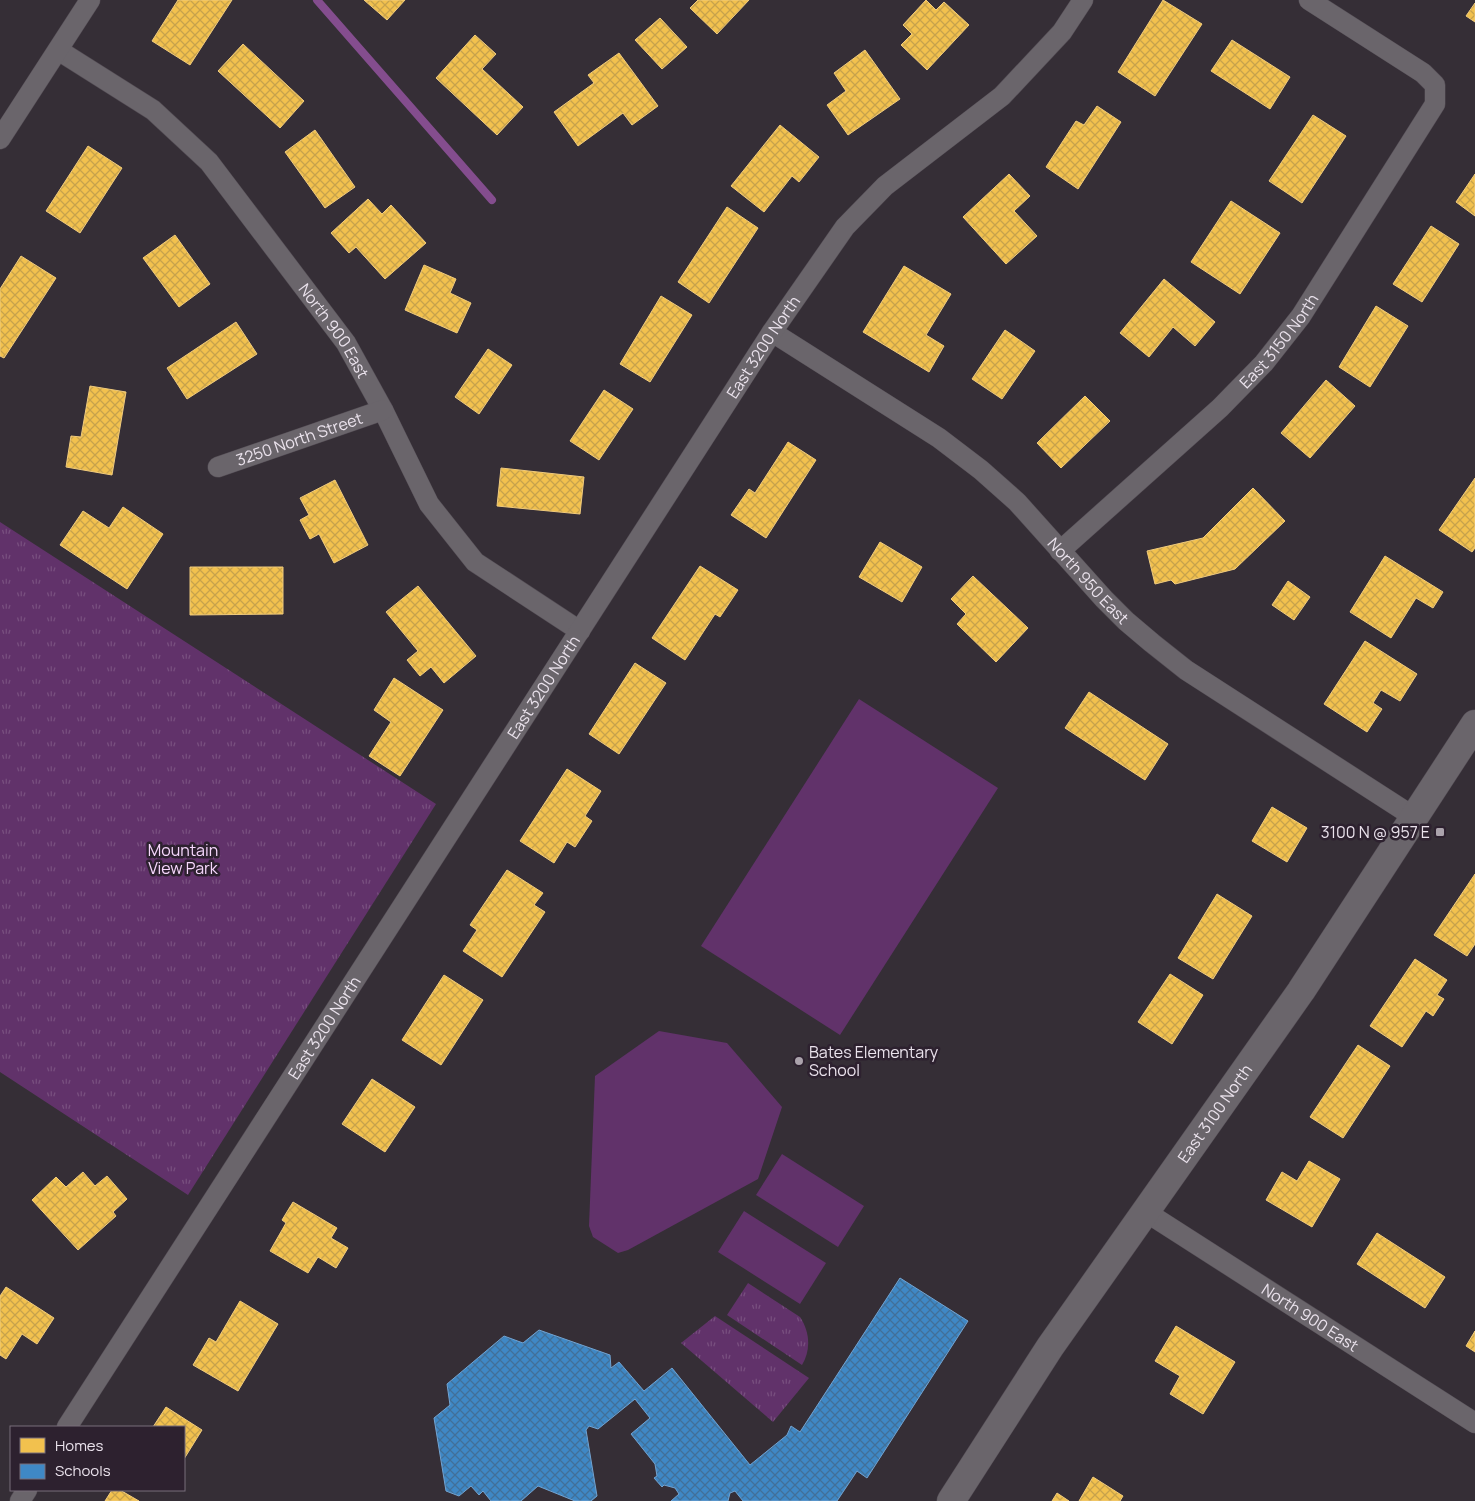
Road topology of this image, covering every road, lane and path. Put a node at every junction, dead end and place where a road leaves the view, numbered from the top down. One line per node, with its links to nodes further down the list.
1 (90, 0): 4 (street)
2 (1083, 0): 6 (street, East 3200 North)
3 (1309, 0): 9 (street, East 3150 North)
4 (58, 50): 5 (street); 7 (street, North 900 East)
5 (0, 139)
6 (772, 332): 9 (street, North 950 East); 10 (street, East 3200 North)
7 (383, 410): 8 (street, 3250 North Street); 10 (street, North 900 East)
8 (218, 467)
9 (1060, 551): 12 (street, North 950 East)
10 (580, 631): 15 (street, East 3200 North)
11 (1475, 724): 12 (main road, East 3100 North)
12 (1414, 817): 13 (main road, East 3100 North)
13 (1146, 1212): 14 (street, North 900 East); 16 (main road, East 3100 North)
14 (1475, 1423)
15 (68, 1426)
16 (951, 1501)

